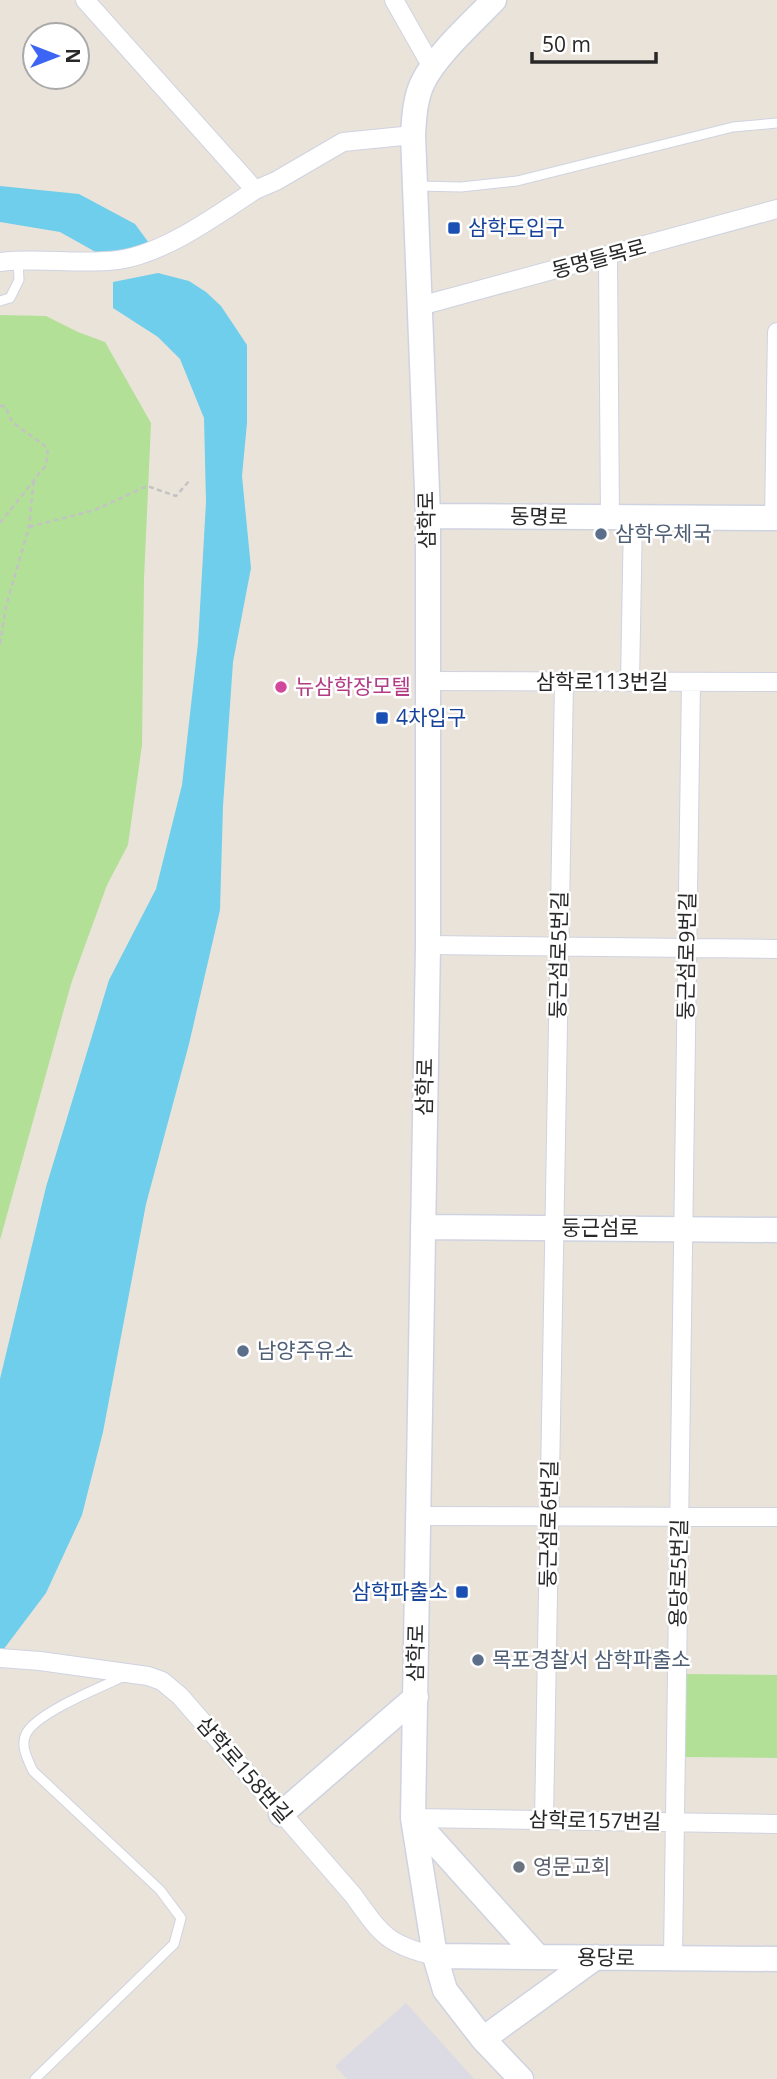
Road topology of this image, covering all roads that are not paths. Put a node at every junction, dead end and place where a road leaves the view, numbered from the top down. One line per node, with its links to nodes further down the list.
1 (85, 0): 8 (street)
2 (494, 0): 4 (street, 삼학로)
3 (397, 1): 4 (street)
4 (432, 67): 6 (street, 삼학로)
5 (777, 123): 7 (lane)
6 (413, 135): 7 (street, 삼학로); 8 (street)
7 (415, 186): 13 (street, 삼학로)
8 (255, 190): 11 (street)
9 (777, 209): 10 (street, 동명들목로)
10 (608, 256): 13 (street, 동명들목로); 17 (street)
11 (9, 261): 12 (lane)
12 (0, 301)
13 (420, 306): 16 (street, 삼학로)
14 (777, 332): 15 (street)
15 (776, 359): 18 (street)
16 (428, 516): 17 (street, 동명로); 19 (street, 삼학로)
17 (622, 517): 18 (street, 동명로); 21 (street)
18 (776, 518)
19 (428, 681): 20 (street, 삼학로113번길); 24 (street, 삼학로)
20 (564, 682): 21 (street, 삼학로113번길); 25 (street, 둥근섬로5번길)
21 (630, 682): 22 (street, 삼학로113번길)
22 (691, 682): 23 (street, 삼학로113번길); 26 (street, 둥근섬로9번길)
23 (777, 682)
24 (428, 945): 25 (street); 28 (street, 삼학로)
25 (559, 947): 26 (street); 29 (street, 둥근섬로5번길)
26 (688, 948): 27 (street); 30 (street, 둥근섬로9번길)
27 (777, 949)
28 (423, 1227): 29 (street, 둥근섬로); 32 (street, 삼학로)
29 (554, 1228): 30 (street, 둥근섬로); 33 (street, 둥근섬로6번길)
30 (684, 1229): 31 (street, 둥근섬로); 34 (street, 용당로5번길)
31 (777, 1230)
32 (419, 1516): 33 (street); 38 (street, 삼학로)
33 (549, 1516): 34 (street); 41 (street, 둥근섬로6번길)
34 (680, 1517): 35 (street); 42 (street, 용당로5번길)
35 (777, 1517)
36 (6, 1659): 37 (street, 삼학로158번길)
37 (129, 1673): 39 (street, 삼학로158번길); 50 (lane)
38 (416, 1697): 39 (street); 40 (street, 삼학로)
39 (281, 1814): 44 (street, 삼학로158번길)
40 (413, 1818): 41 (street, 삼학로157번길); 44 (street, 삼학로); 45 (street)
41 (544, 1820): 42 (street, 삼학로157번길)
42 (675, 1822): 43 (street, 삼학로157번길); 47 (street, 용당로5번길)
43 (777, 1824)
44 (435, 1956): 45 (street, 용당로); 49 (street, 삼학로)
45 (538, 1957): 46 (street, 용당로)
46 (596, 1958): 47 (street, 용당로); 49 (street)
47 (673, 1958): 48 (street, 용당로)
48 (777, 1959)
49 (483, 2039): 51 (street, 삼학로)
50 (35, 2079)
51 (521, 2079)

